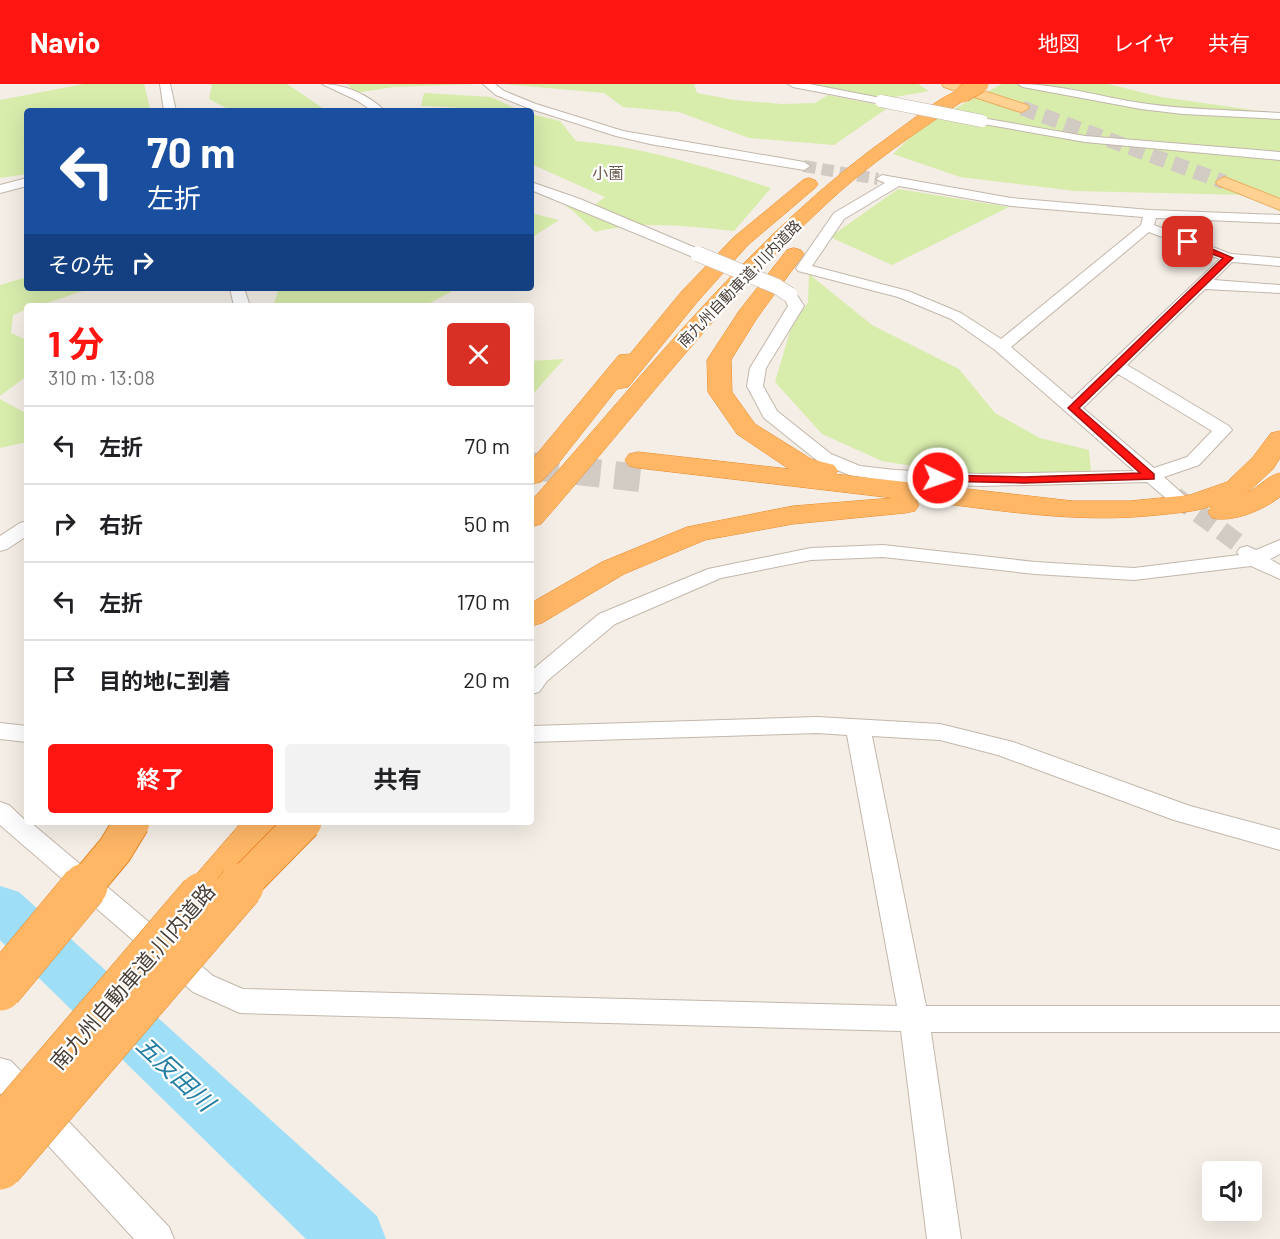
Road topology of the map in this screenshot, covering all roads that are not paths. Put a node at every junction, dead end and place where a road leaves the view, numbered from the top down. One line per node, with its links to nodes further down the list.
1 (165, 84): 7 (street)
2 (327, 84): 8 (street)
3 (488, 84): 13 (street)
4 (793, 84): 12 (street, bridge)
5 (1023, 84): 10 (street)
6 (958, 87): 9 (main road); 11 (highway, 南九州自動車道;川内道路); 27 (highway, 南九州自動車道;川内道路)
7 (169, 108)
8 (376, 108)
9 (1022, 108)
10 (1280, 116)
11 (911, 128): 38 (highway); 39 (highway, 南九州自動車道;川内道路)
12 (1280, 156)
13 (804, 166)
14 (878, 179): 15 (street)
15 (896, 182): 22 (street); 28 (street)
16 (1224, 182): 20 (main road)
17 (24, 183): 19 (street)
18 (534, 187): 34 (street, bridge)
19 (0, 189)
20 (1280, 205)
21 (1280, 219): 22 (street)
22 (1148, 220): 23 (street); 28 (street)
23 (1229, 258): 24 (street); 25 (street)
24 (1280, 262)
25 (1200, 284): 26 (street); 29 (street)
26 (1280, 289)
27 (690, 296): 33 (highway); 36 (highway, 南九州自動車道;川内道路)
28 (1001, 347): 30 (street)
29 (1116, 366): 30 (street); 34 (street)
30 (1073, 408): 34 (street)
31 (1280, 439): 38 (highway)
32 (639, 469): 38 (highway)
33 (534, 473)
34 (1150, 476): 37 (street)
35 (1280, 481): 38 (highway)
36 (534, 491)
37 (1175, 496)
38 (900, 498): 45 (highway)
39 (534, 514)
40 (24, 529): 41 (street)
41 (0, 545)
42 (1280, 546): 43 (street)
43 (1248, 553): 44 (street); 46 (street)
44 (1280, 573)
45 (534, 614)
46 (534, 683)
47 (858, 727): 50 (street); 55 (street); 57 (street)
48 (0, 731): 49 (street)
49 (24, 734)
50 (534, 734)
51 (0, 811): 57 (street)
52 (130, 825): 56 (highway, bridge)
53 (261, 825): 60 (highway, 南九州自動車道;川内道路, bridge)
54 (301, 825): 61 (highway, bridge)
55 (1280, 840)
56 (0, 988)
57 (914, 1019): 58 (street); 63 (street)
58 (1280, 1019)
59 (0, 1071): 62 (street)
60 (0, 1131)
61 (0, 1167)
62 (157, 1239)
63 (944, 1239)

